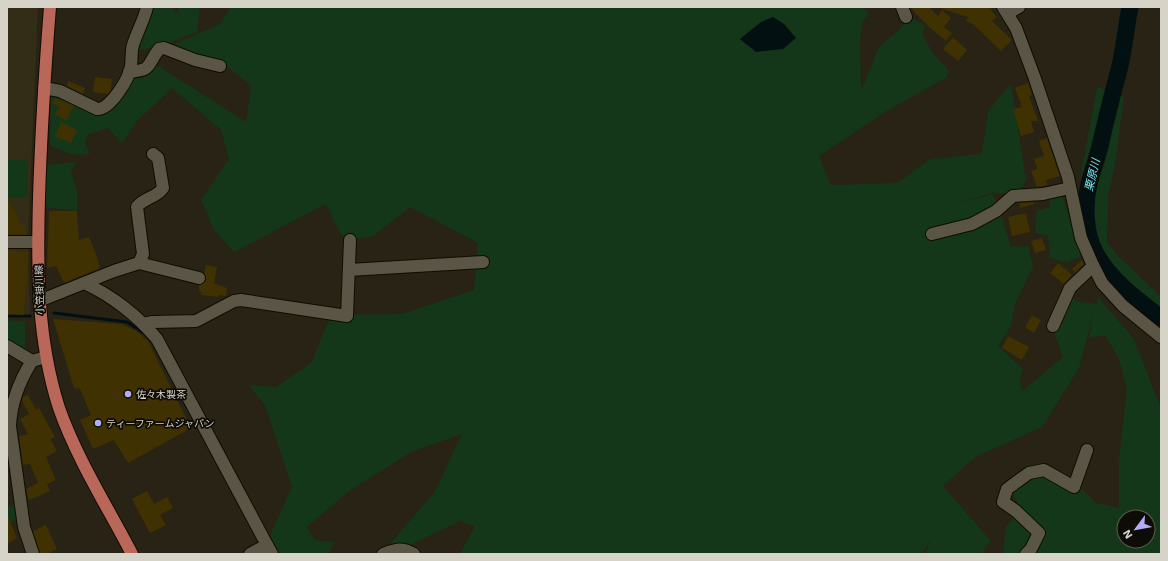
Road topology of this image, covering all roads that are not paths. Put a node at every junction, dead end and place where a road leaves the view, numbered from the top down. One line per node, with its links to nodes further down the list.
1 (50, 7): 7 (main road, 小笠掛川線)
2 (147, 7): 6 (street)
3 (1019, 7): 4 (street)
4 (1005, 10): 9 (street)
5 (220, 66): 6 (street)
6 (129, 72): 7 (street)
7 (44, 88): 13 (main road, 小笠掛川線)
8 (153, 154): 15 (street)
9 (1070, 188): 10 (street); 16 (street)
10 (932, 234)
11 (350, 240): 17 (street)
12 (7, 242): 13 (street)
13 (38, 242): 20 (main road, 小笠掛川線)
14 (483, 262): 17 (street)
15 (139, 263): 18 (street); 19 (street)
16 (1093, 266): 22 (street); 23 (street)
17 (349, 270): 21 (street)
18 (199, 278)
19 (84, 283): 20 (street); 21 (street)
20 (39, 301): 25 (main road, 小笠掛川線)
21 (143, 324): 28 (street)
22 (1053, 326)
23 (1161, 337)
24 (7, 346): 26 (street)
25 (46, 357): 26 (street); 30 (main road, 小笠掛川線)
26 (32, 361): 29 (street)
27 (1087, 450): 34 (street)
28 (270, 549): 31 (street)
29 (33, 554)
30 (132, 554)
31 (250, 554)
32 (382, 554): 33 (street)
33 (414, 554)
34 (1026, 554)

